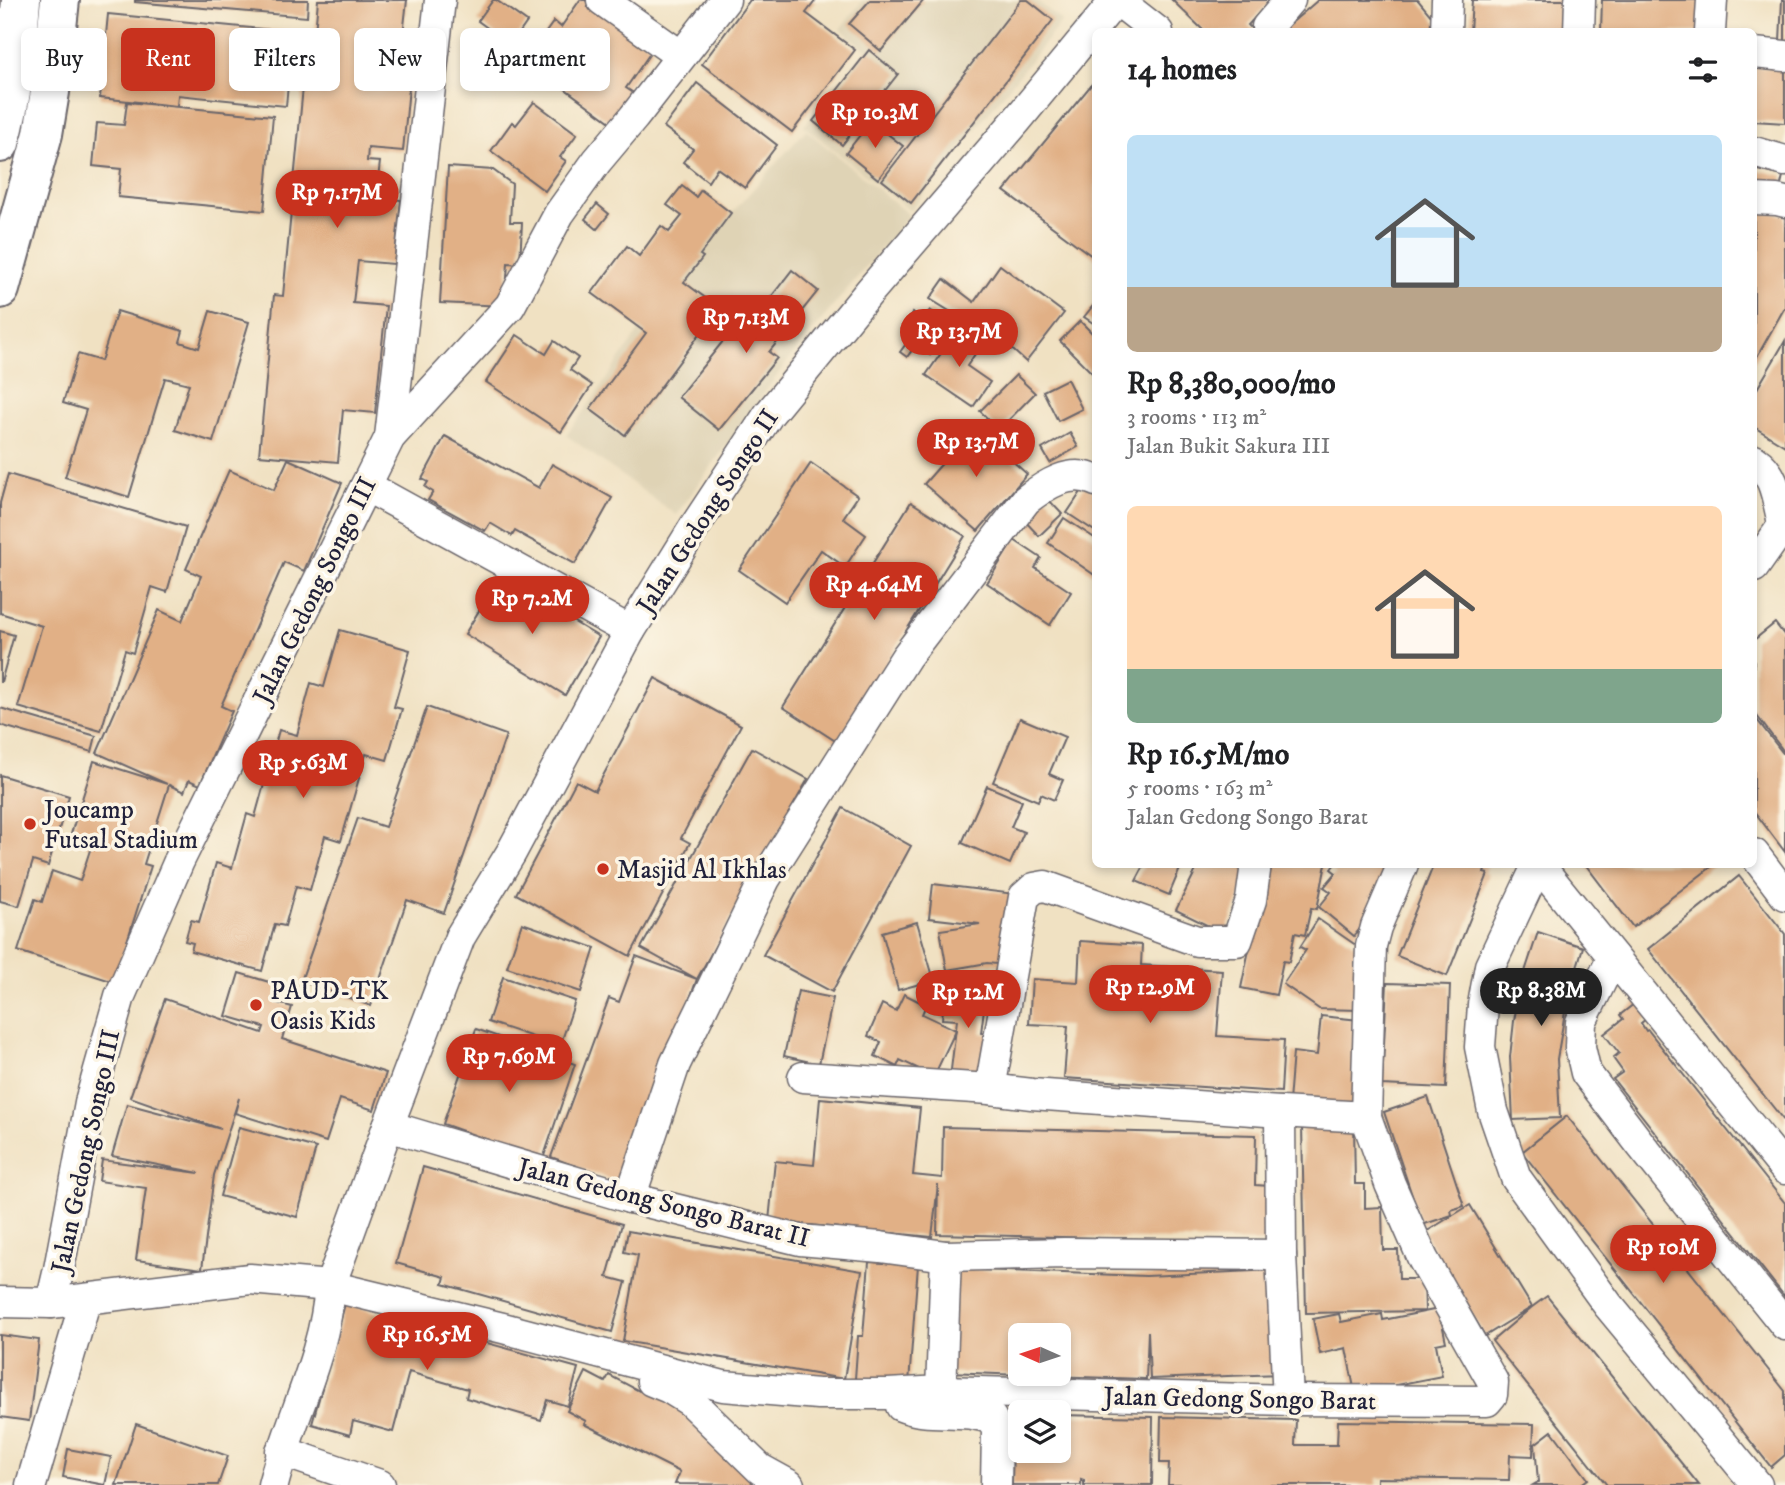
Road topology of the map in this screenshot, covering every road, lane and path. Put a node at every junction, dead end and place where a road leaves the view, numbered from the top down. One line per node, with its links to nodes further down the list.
1 (21, 0): 21 (street)
2 (60, 0): 22 (street)
3 (440, 0): 28 (street)
4 (603, 0): 19 (street)
5 (725, 0): 19 (street, Jalan Gedong Songo III)
6 (1117, 0): 12 (street, Jalan Gedong Songo II); 13 (street)
7 (1290, 0): 11 (street)
8 (1447, 0): 14 (street)
9 (1580, 0): 15 (street)
10 (1712, 0): 16 (street)
11 (1267, 27)
12 (1094, 28)
13 (1153, 28)
14 (1446, 28)
15 (1579, 28)
16 (1710, 28)
17 (1092, 30): 34 (street, Jalan Gedong Songo II)
18 (1757, 53): 20 (street)
19 (681, 56): 28 (street, Jalan Gedong Songo III)
20 (1785, 56)
21 (2, 134): 22 (street)
22 (43, 134): 27 (street)
23 (1757, 153): 24 (street)
24 (1785, 161)
25 (1757, 200): 26 (street)
26 (1785, 202)
27 (0, 289)
28 (390, 437): 31 (street, Jalan Gedong Songo III)
29 (1757, 462): 32 (street)
30 (1092, 479): 48 (street)
31 (366, 486): 34 (street); 54 (street, Jalan Gedong Songo III)
32 (1777, 535): 33 (street)
33 (1757, 564)
34 (630, 631): 46 (street, Jalan Gedong Songo II)
35 (1757, 858): 40 (street)
36 (1255, 868): 43 (street)
37 (1401, 868): 45 (street)
38 (1536, 868): 66 (street)
39 (1541, 868): 41 (street)
40 (1785, 895)
41 (1613, 957): 47 (street); 55 (street)
42 (803, 1077): 43 (street)
43 (990, 1089): 44 (street)
44 (1280, 1112): 45 (street); 49 (street)
45 (1366, 1116): 59 (street, Jalan Gedong Songo Barat)
46 (388, 1126): 48 (street, Jalan Gedong Songo Barat II); 51 (street, Jalan Gedong Songo II)
47 (1785, 1169)
48 (630, 1198): 50 (street, Jalan Gedong Songo Barat II)
49 (1281, 1255): 50 (street, Jalan Gedong Songo Barat II); 59 (street)
50 (946, 1256): 57 (street)
51 (330, 1286): 52 (street, Jalan Gedong Songo Barat); 56 (street, Jalan Gedong Songo Barat); 60 (street, Jalan Gedong Songo II)
52 (86, 1298): 54 (street, Jalan Gedong Songo Barat); 61 (street)
53 (0, 1302): 54 (street, Jalan Gedong Songo Barat)
54 (51, 1303)
55 (1785, 1325)
56 (503, 1328): 58 (street, Jalan Gedong Songo Barat); 64 (street)
57 (941, 1391): 58 (street, Jalan Gedong Songo Barat); 59 (street, Jalan Gedong Songo Barat)
58 (888, 1394): 65 (street)
59 (1288, 1400)
60 (281, 1451): 62 (street, Jalan Gedong Songo II); 63 (street)
61 (31, 1485)
62 (273, 1485)
63 (380, 1485)
64 (789, 1485)
65 (996, 1485)
66 (1757, 1485)

